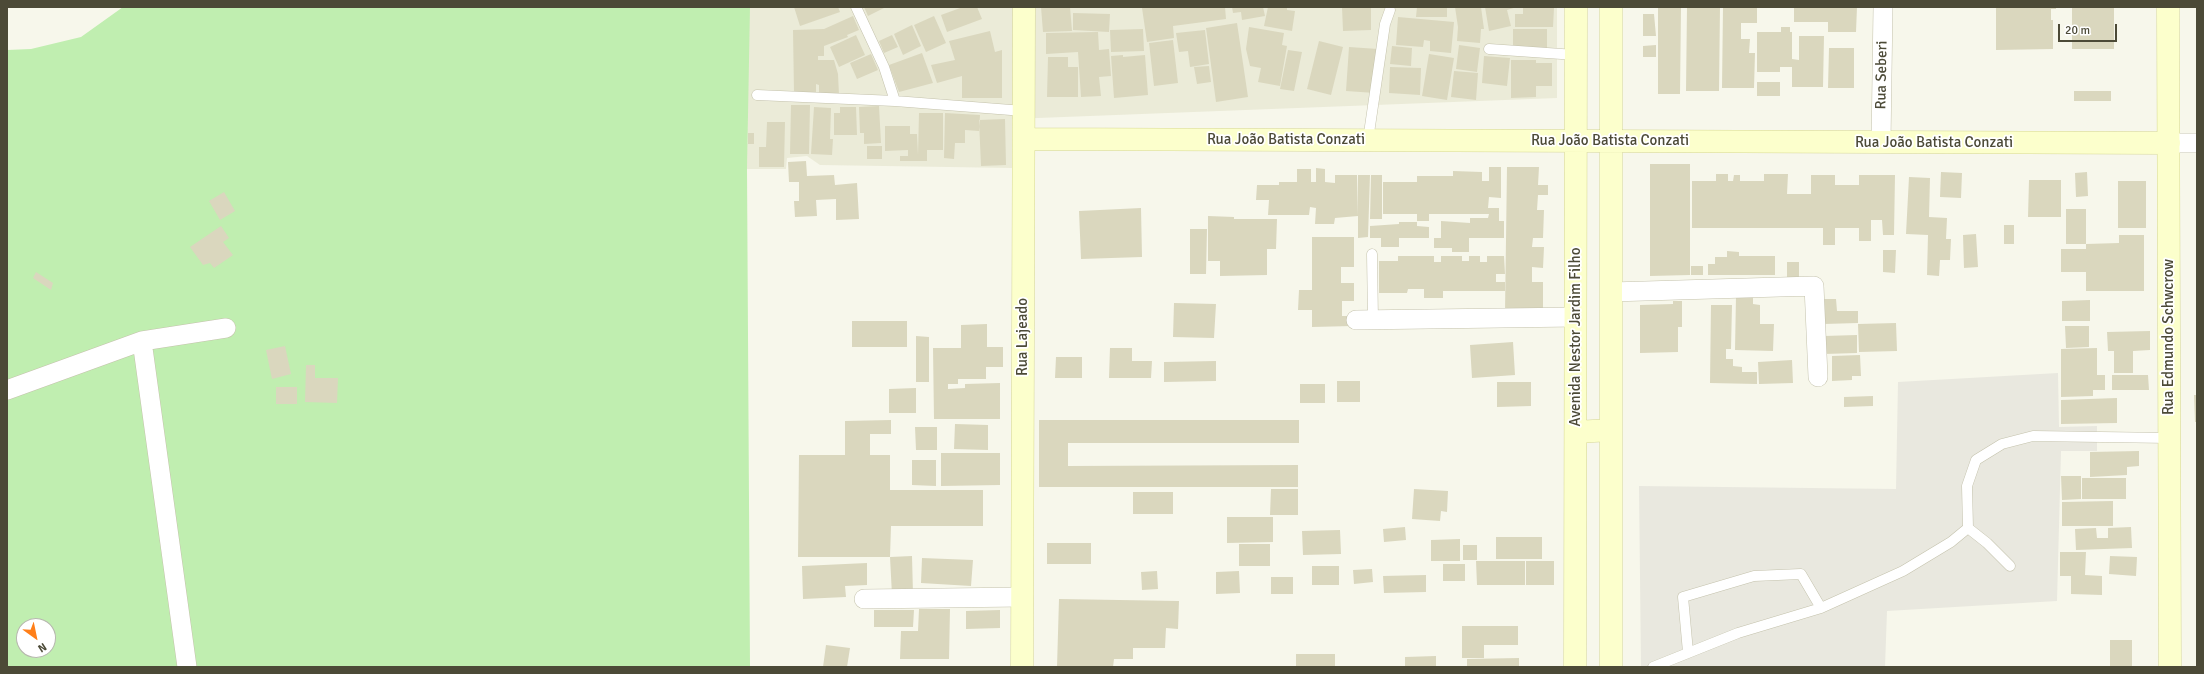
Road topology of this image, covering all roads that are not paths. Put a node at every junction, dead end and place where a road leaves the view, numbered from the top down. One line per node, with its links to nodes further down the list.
1 (856, 7): 11 (lane)
2 (1024, 7): 12 (street, Rua Lajeado)
3 (1576, 7): 9 (street, Avenida Nestor Jardim Filho)
4 (1612, 7): 16 (street)
5 (1883, 7): 17 (street, Rua Seberi)
6 (2168, 7): 18 (street, Rua Edmundo Schwcrow)
7 (1390, 10): 14 (lane)
8 (1489, 49): 9 (lane)
9 (1576, 55): 15 (street, Avenida Nestor Jardim Filho)
10 (757, 95): 11 (lane)
11 (895, 101): 12 (lane)
12 (1024, 111): 13 (street, Rua Lajeado)
13 (1024, 139): 14 (street, Rua João Batista Conzati); 33 (street, Rua Lajeado)
14 (1368, 140): 15 (street, Rua João Batista Conzati)
15 (1576, 141): 16 (street, Rua João Batista Conzati); 22 (street, Avenida Nestor Jardim Filho)
16 (1611, 141): 17 (street, Rua João Batista Conzati); 21 (street)
17 (1881, 142): 18 (street, Rua João Batista Conzati)
18 (2169, 143): 19 (street, Rua João Batista Conzati); 30 (street, Rua Edmundo Schwcrow)
19 (2197, 143)
20 (1372, 254): 23 (lane)
21 (1611, 292): 26 (street); 28 (street)
22 (1576, 317): 23 (street); 29 (street, Avenida Nestor Jardim Filho)
23 (1364, 320)
24 (226, 328): 25 (street)
25 (142, 341): 27 (street); 37 (street)
26 (1818, 377)
27 (7, 390)
28 (1611, 430): 29 (street); 40 (street)
29 (1576, 432): 39 (street, Avenida Nestor Jardim Filho)
30 (2169, 438): 31 (lane); 42 (street, Rua Edmundo Schwcrow)
31 (1968, 528): 32 (lane); 35 (lane)
32 (2010, 566)
33 (1022, 597): 34 (street); 38 (street, Rua Lajeado)
34 (864, 599)
35 (1821, 608): 36 (lane); 36 (lane)
36 (1688, 652): 41 (lane)
37 (187, 667)
38 (1022, 667)
39 (1576, 667)
40 (1611, 667)
41 (1653, 667)
42 (2170, 667)

